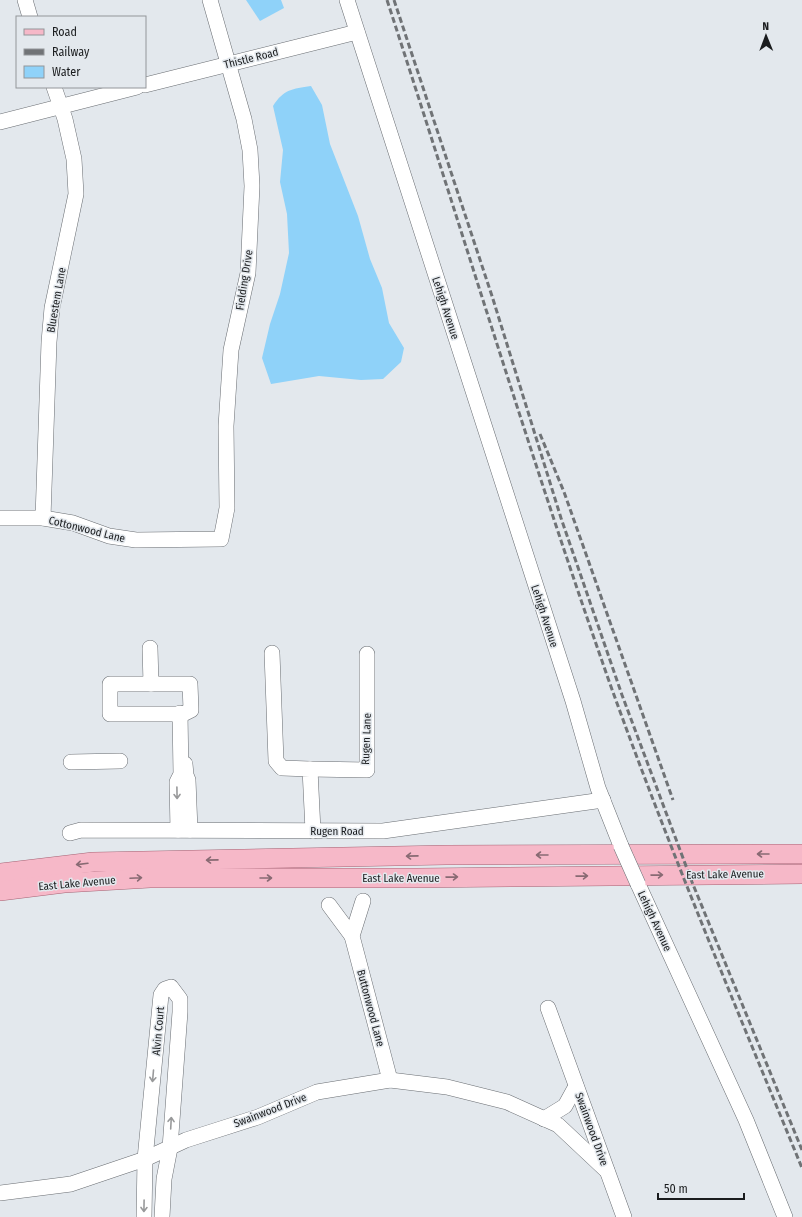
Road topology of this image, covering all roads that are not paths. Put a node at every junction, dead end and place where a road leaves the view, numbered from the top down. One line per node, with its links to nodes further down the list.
1 (26, 0): 4 (street)
2 (210, 0): 6 (street, Fielding Drive)
3 (346, 0): 5 (street, Lehigh Avenue)
4 (30, 16)
5 (356, 32): 6 (street, Thistle Road); 23 (street, Lehigh Avenue)
6 (228, 63): 7 (street, Thistle Road); 14 (street, Fielding Drive)
7 (146, 85)
8 (54, 88): 10 (street, Bluestem Lane)
9 (133, 88): 10 (street)
10 (61, 107): 11 (street); 13 (street, Bluestem Lane)
11 (0, 122)
12 (0, 518): 13 (street, Cottonwood Lane)
13 (43, 518): 14 (street, Cottonwood Lane)
14 (221, 539)
15 (150, 648): 18 (street)
16 (272, 653): 22 (street, Rugen Lane)
17 (367, 654): 22 (street, Rugen Lane)
18 (151, 684): 19 (street); 19 (street)
19 (182, 713): 24 (street)
20 (120, 761): 21 (street)
21 (71, 762)
22 (310, 769): 25 (street)
23 (603, 800): 25 (street, Rugen Road); 45 (street, Lehigh Avenue, bridge)
24 (184, 830): 25 (street, Rugen Road); 26 (street, Rugen Road)
25 (313, 831)
26 (70, 832)
27 (802, 854): 28 (main road, East Lake Avenue, one-way to 28)
28 (0, 873)
29 (802, 874): 30 (main road, East Lake Avenue, one-way to 29)
30 (0, 891)
31 (363, 900): 33 (street)
32 (329, 905): 33 (street, Buttonwood Lane)
33 (352, 936): 35 (street, Buttonwood Lane)
34 (548, 1008): 36 (street, Swainwood Drive)
35 (390, 1080): 37 (street, Swainwood Drive); 38 (street, Swainwood Drive)
36 (576, 1086): 37 (street, Swainwood Drive); 40 (street, Swainwood Drive)
37 (544, 1119): 40 (street, Swainwood Drive)
38 (170, 1148): 39 (street, Swainwood Drive); 39 (street, Alvin Court, one-way to 39); 43 (street, Alvin Court)
39 (145, 1159): 41 (street, Swainwood Drive); 42 (street, Alvin Court, one-way to 42)
40 (607, 1171): 44 (street, Swainwood Drive)
41 (0, 1193)
42 (144, 1217)
43 (162, 1217)
44 (624, 1217)
45 (785, 1217)

